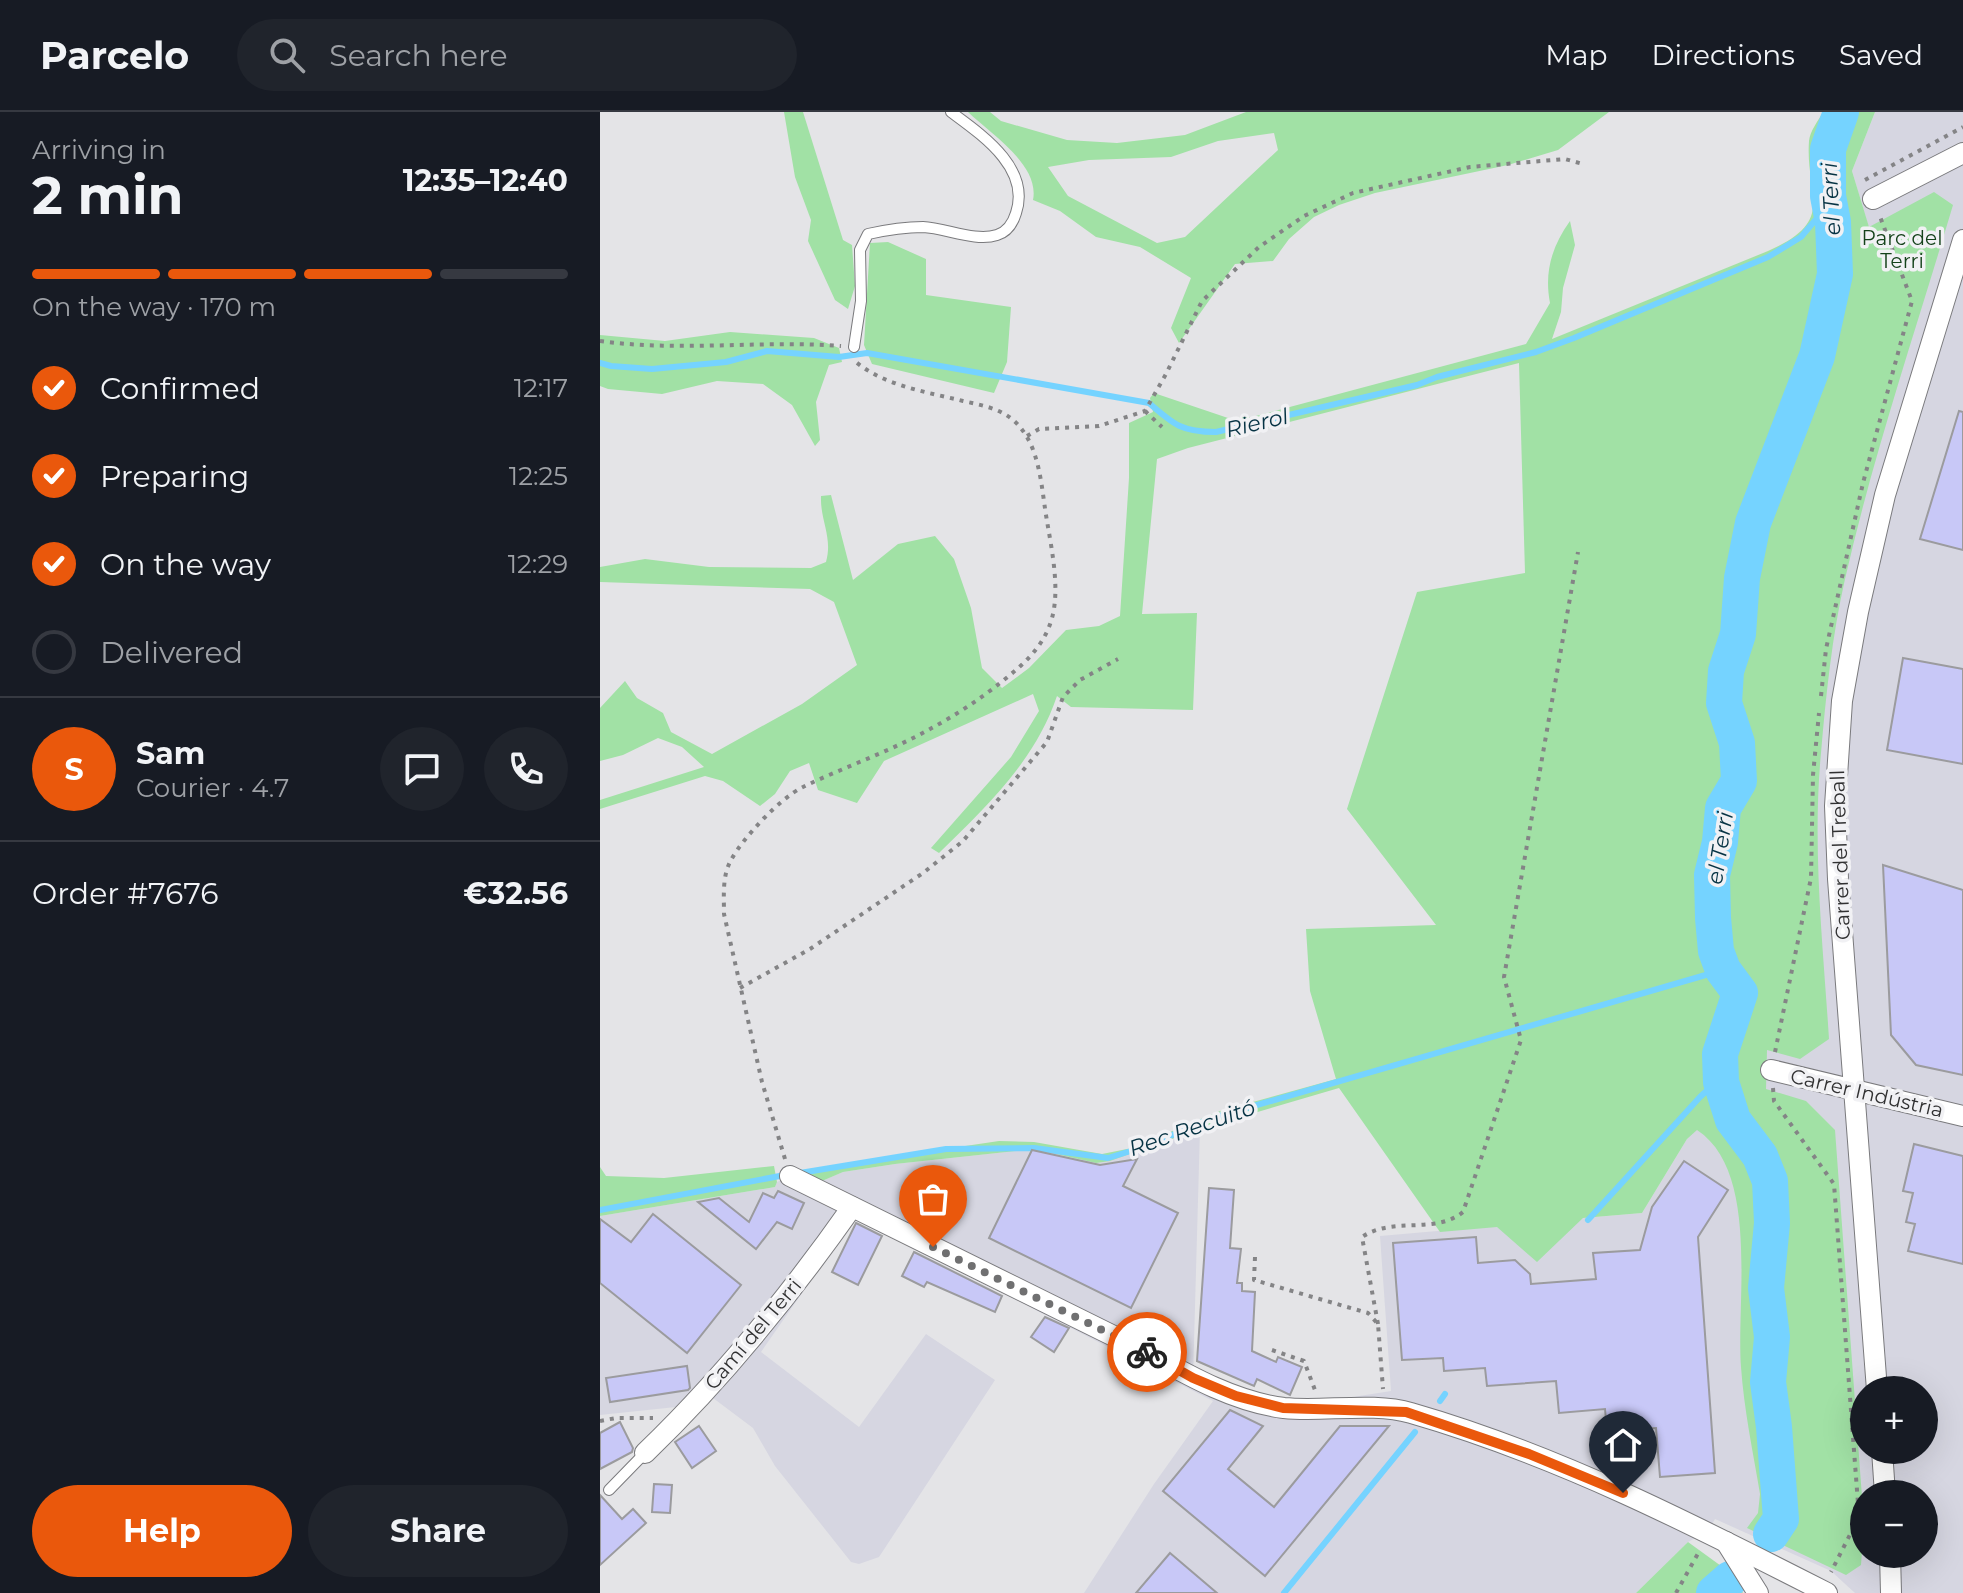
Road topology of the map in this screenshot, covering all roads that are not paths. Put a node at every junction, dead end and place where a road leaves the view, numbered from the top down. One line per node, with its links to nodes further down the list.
1 (951, 112): 5 (lane)
2 (1963, 153): 3 (street)
3 (1873, 199)
4 (1963, 240): 7 (street, Carrer del Treball)
5 (854, 347)
6 (1771, 1070): 7 (street, Carrer Indústria)
7 (1852, 1091): 8 (street, Carrer Indústria); 11 (street, Carrer del Treball)
8 (1963, 1116)
9 (790, 1176): 10 (street)
10 (852, 1207): 12 (street, Camí del Terri); 14 (street)
11 (1876, 1376)
12 (645, 1453): 13 (lane)
13 (609, 1490)
14 (1716, 1536): 16 (street); 17 (street)
15 (1890, 1568): 19 (street)
16 (1790, 1585): 18 (street)
17 (1758, 1593)
18 (1827, 1593)
19 (1891, 1593)

